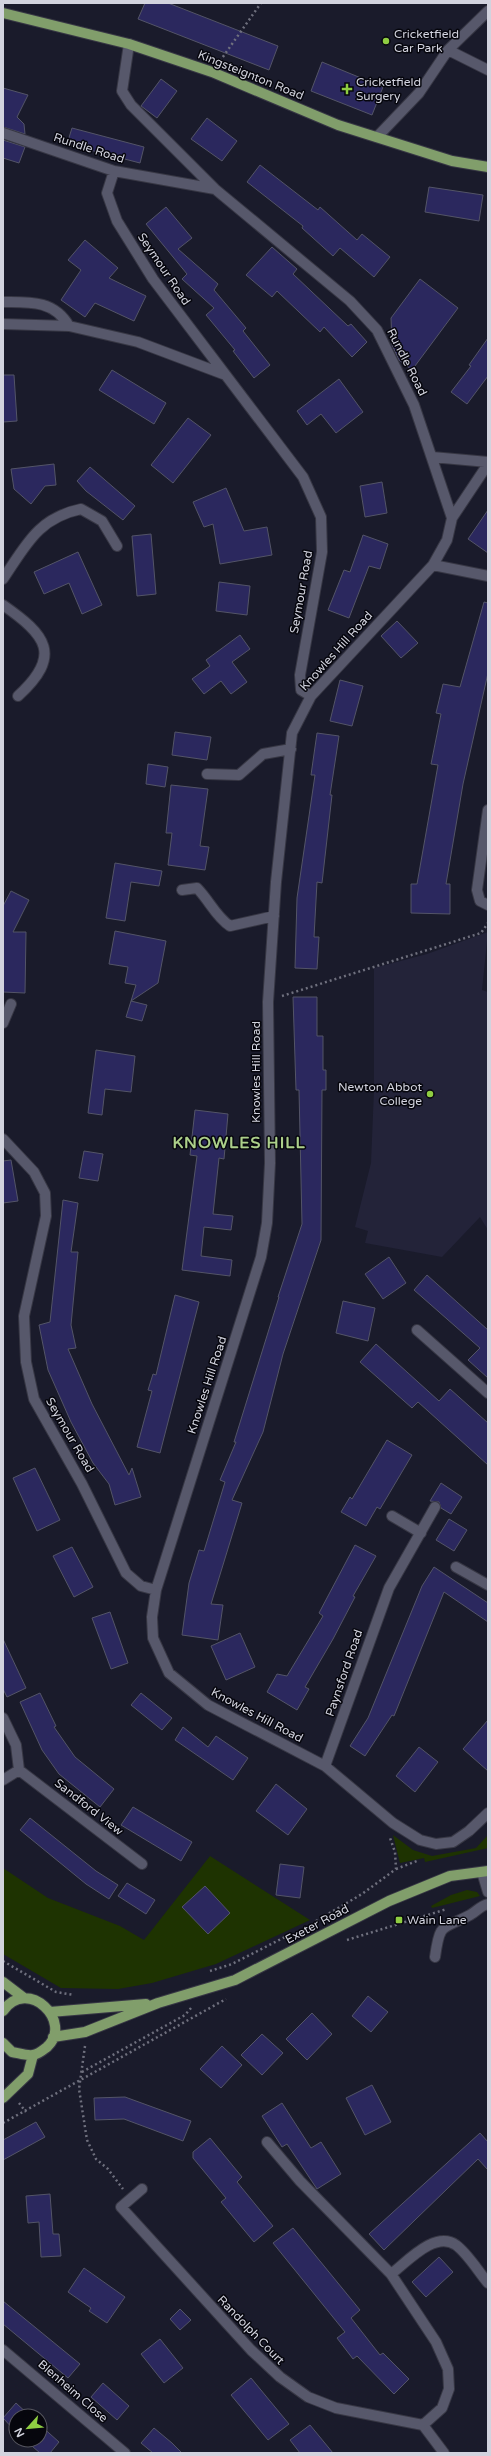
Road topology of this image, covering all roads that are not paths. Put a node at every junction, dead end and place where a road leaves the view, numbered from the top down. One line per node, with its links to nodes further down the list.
1 (488, 11): 4 (street)
2 (3, 13): 3 (main road, Kingsteignton Road)
3 (129, 44): 7 (main road, Kingsteignton Road); 10 (street, Rundle Road)
4 (448, 50): 5 (street); 7 (street)
5 (488, 70)
6 (3, 133): 9 (street, Rundle Road)
7 (377, 138): 8 (main road, Kingsteignton Road)
8 (488, 167)
9 (114, 171): 10 (street, Rundle Road); 14 (street, Seymour Road)
10 (215, 189): 15 (street, Rundle Road)
11 (3, 302): 13 (street)
12 (3, 324): 13 (street)
13 (69, 326): 14 (street)
14 (223, 374): 24 (street, Seymour Road)
15 (432, 457): 16 (street, Knowles Hill Road); 17 (street, Rundle Road)
16 (488, 463): 17 (street, Knowles Hill Road)
17 (452, 518): 19 (street, Knowles Hill Road)
18 (117, 546): 21 (street)
19 (433, 565): 20 (street); 24 (street, Knowles Hill Road)
20 (488, 576)
21 (3, 579)
22 (3, 605): 23 (street)
23 (18, 696)
24 (311, 696): 25 (street, Knowles Hill Road)
25 (291, 749): 26 (street); 30 (street, Knowles Hill Road)
26 (207, 774)
27 (488, 810): 29 (street)
28 (182, 890): 30 (street)
29 (488, 905)
30 (274, 916): 41 (street, Knowles Hill Road)
31 (11, 1004): 32 (street)
32 (3, 1023)
33 (3, 1139): 41 (street, Seymour Road)
34 (417, 1330): 35 (street)
35 (488, 1393)
36 (435, 1507): 38 (street, Paynsford Road)
37 (392, 1516): 38 (street)
38 (421, 1533): 43 (street, Paynsford Road)
39 (456, 1567): 40 (street)
40 (488, 1585)
41 (156, 1590): 43 (street, Knowles Hill Road)
42 (3, 1718): 44 (street)
43 (325, 1766): 46 (street, Knowles Hill Road)
44 (19, 1770): 45 (street); 47 (street, Sandford View)
45 (3, 1780)
46 (488, 1814)
47 (142, 1864)
48 (486, 1871): 49 (street); 54 (main road, Exeter Road)
49 (488, 1892)
50 (488, 1904): 51 (street)
51 (435, 1957)
52 (3, 1982): 53 (main road)
53 (24, 1998): 55 (main road); 56 (main road)
54 (158, 2002): 56 (main road, Exeter Road); 57 (main road, Exeter Road)
55 (3, 2011)
56 (50, 2012): 57 (main road)
57 (53, 2037): 59 (main road)
58 (3, 2046): 59 (main road)
59 (33, 2055): 60 (main road)
60 (3, 2098)
61 (268, 2142): 63 (street)
62 (142, 2189): 66 (street, Randolph Court)
63 (391, 2274): 64 (street); 66 (street)
64 (488, 2283)
65 (3, 2350): 67 (street, Blenheim Close)
66 (423, 2424): 68 (street)
67 (125, 2453)
68 (444, 2453)

